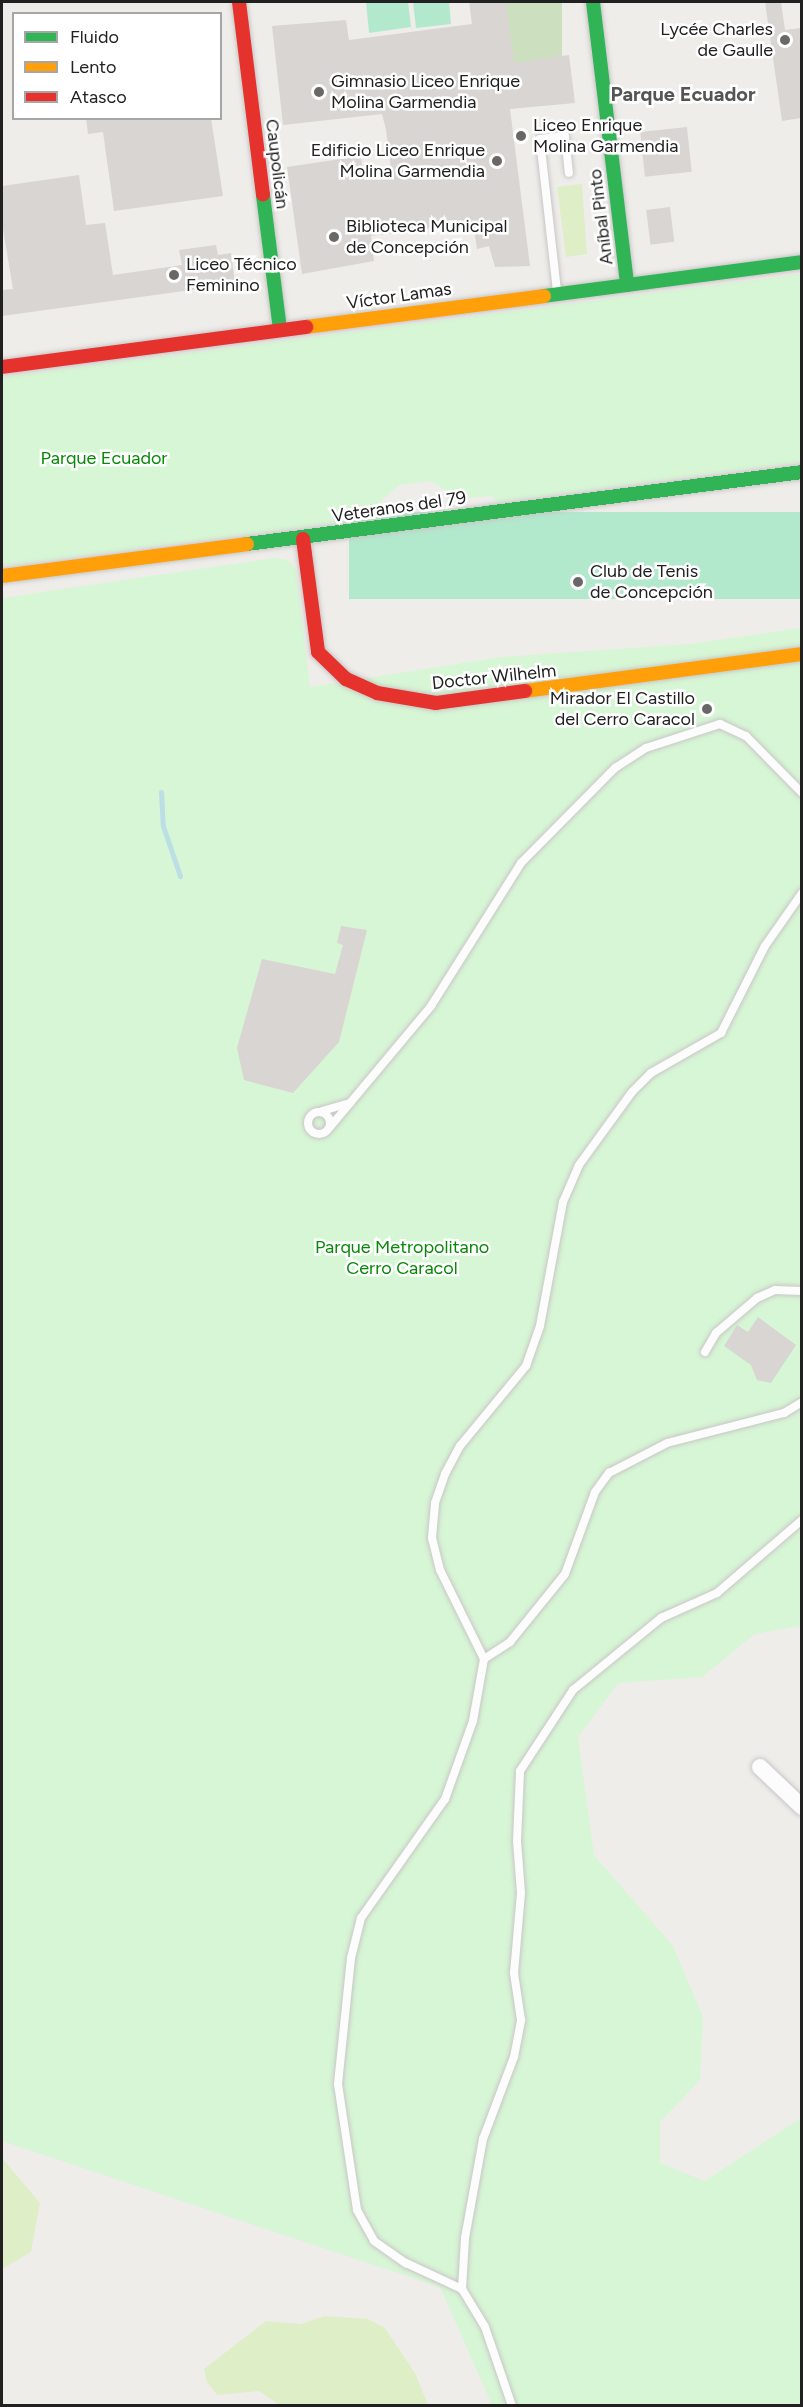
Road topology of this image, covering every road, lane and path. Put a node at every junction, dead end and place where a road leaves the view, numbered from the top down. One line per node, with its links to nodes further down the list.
1 (239, 2): 7 (street, Caupolicán)
2 (592, 2): 5 (street, Aníbal Pinto)
3 (569, 173): 6 (lane)
4 (801, 262): 5 (street, Víctor Lamas)
5 (627, 285): 6 (street, Víctor Lamas)
6 (558, 293): 7 (street, Víctor Lamas)
7 (280, 330): 8 (street, Víctor Lamas)
8 (2, 367)
9 (801, 472): 10 (street, Veteranos del 79)
10 (303, 539): 11 (street, Veteranos del 79); 12 (street, Doctor Wilhelm)
11 (2, 576)
12 (801, 654)
13 (801, 793): 15 (lane)
14 (801, 893): 22 (lane)
15 (351, 1103): 16 (lane); 17 (lane)
16 (322, 1111): 17 (lane); 17 (lane)
17 (330, 1127)
18 (801, 1291): 19 (lane)
19 (705, 1352)
20 (801, 1402): 22 (lane)
21 (801, 1520): 25 (lane)
22 (484, 1659): 25 (lane)
23 (760, 1767): 24 (street)
24 (801, 1807)
25 (462, 2289): 26 (lane)
26 (512, 2406)

